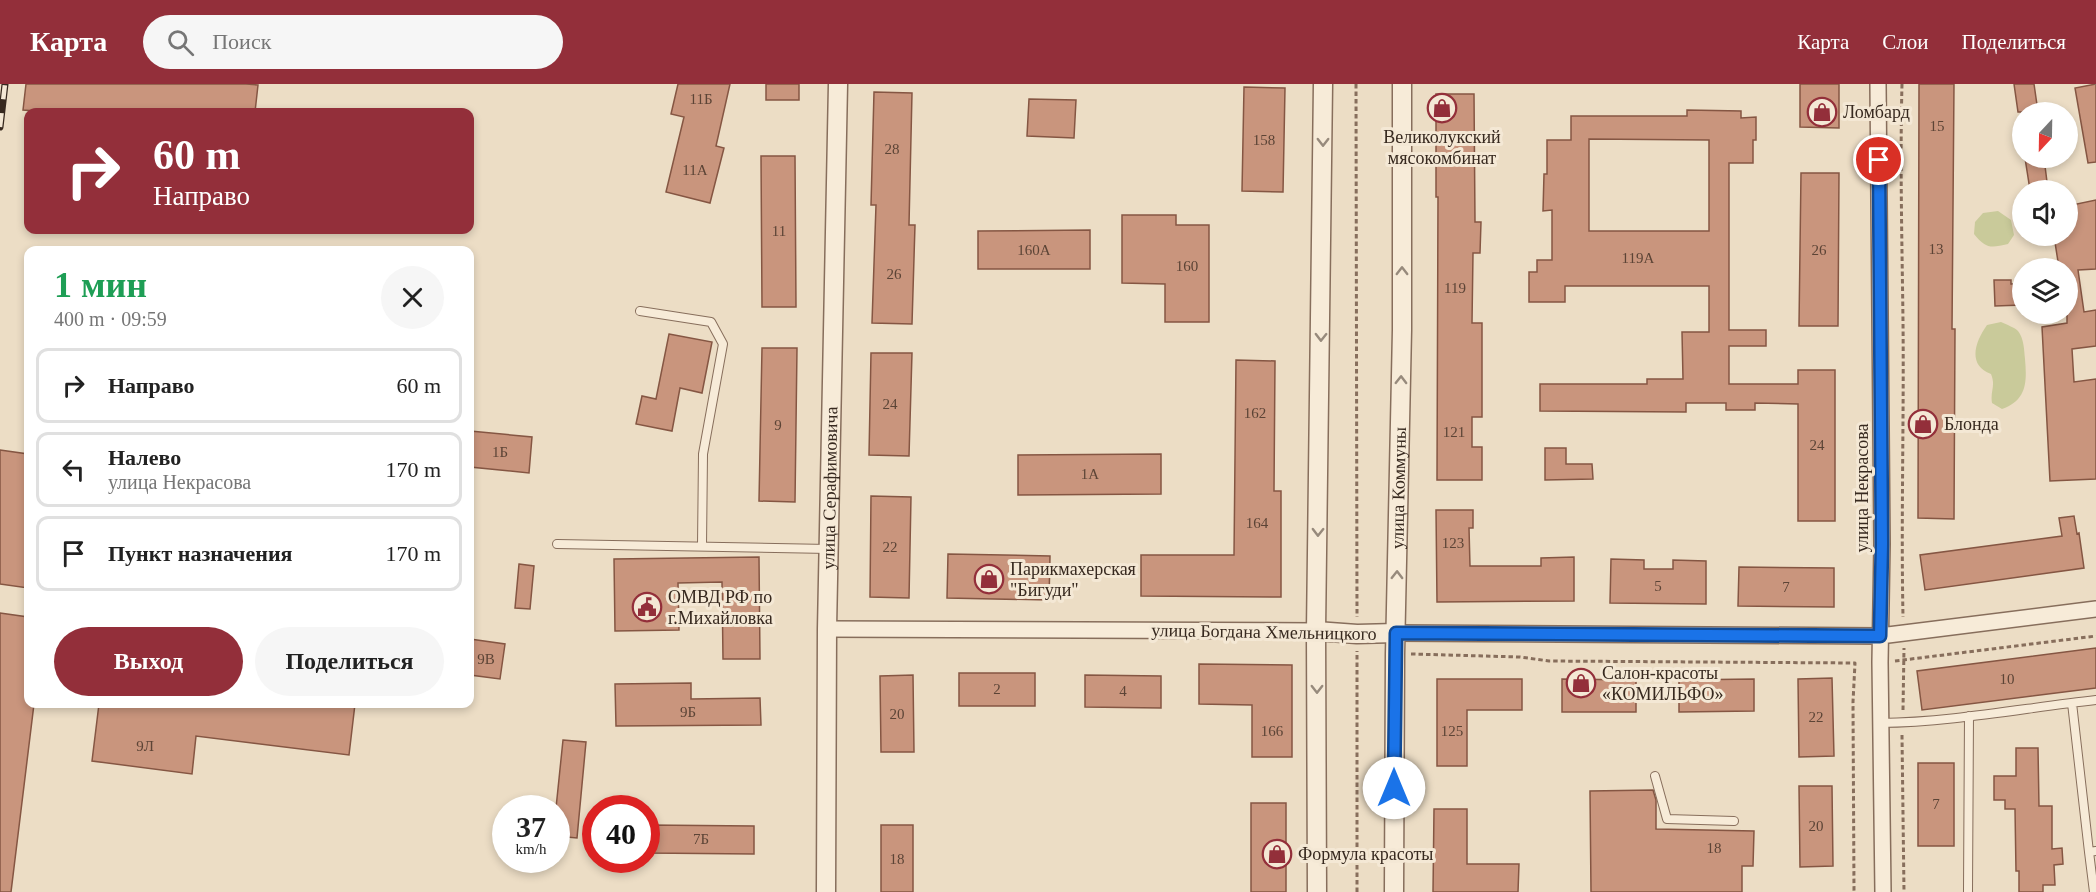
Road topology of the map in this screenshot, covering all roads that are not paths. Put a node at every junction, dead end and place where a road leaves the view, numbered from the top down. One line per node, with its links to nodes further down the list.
1 (838, 84): 8 (street, улица Серафимовича)
2 (1323, 84): 11 (street, one-way to 11)
3 (1402, 84): 12 (street, улица Коммуны, one-way to 3)
4 (1878, 84): 13 (street, улица Некрасова)
5 (640, 310): 7 (lane)
6 (557, 544): 7 (lane)
7 (702, 546): 8 (lane)
8 (829, 549): 10 (street, улица Серафимовича)
9 (2096, 609): 13 (street, улица Богдана Хмельницкого)
10 (827, 630): 11 (street, улица Богдана Хмельницкого); 21 (street, улица Серафимовича)
11 (1316, 631): 12 (street, улица Богдана Хмельницкого); 22 (street, one-way to 22)
12 (1396, 633): 13 (street, улица Богдана Хмельницкого); 23 (street, улица Коммуны)
13 (1880, 636): 17 (street, улица Некрасова)
14 (2096, 700): 15 (lane)
15 (2072, 703): 16 (lane); 20 (lane)
16 (1969, 716): 17 (lane); 25 (lane)
17 (1880, 723): 24 (street, улица Некрасова)
18 (1655, 776): 19 (lane)
19 (1734, 821)
20 (2093, 852): 26 (lane)
21 (826, 892)
22 (1317, 892)
23 (1394, 892)
24 (1883, 892)
25 (1968, 892)
26 (2094, 892)

